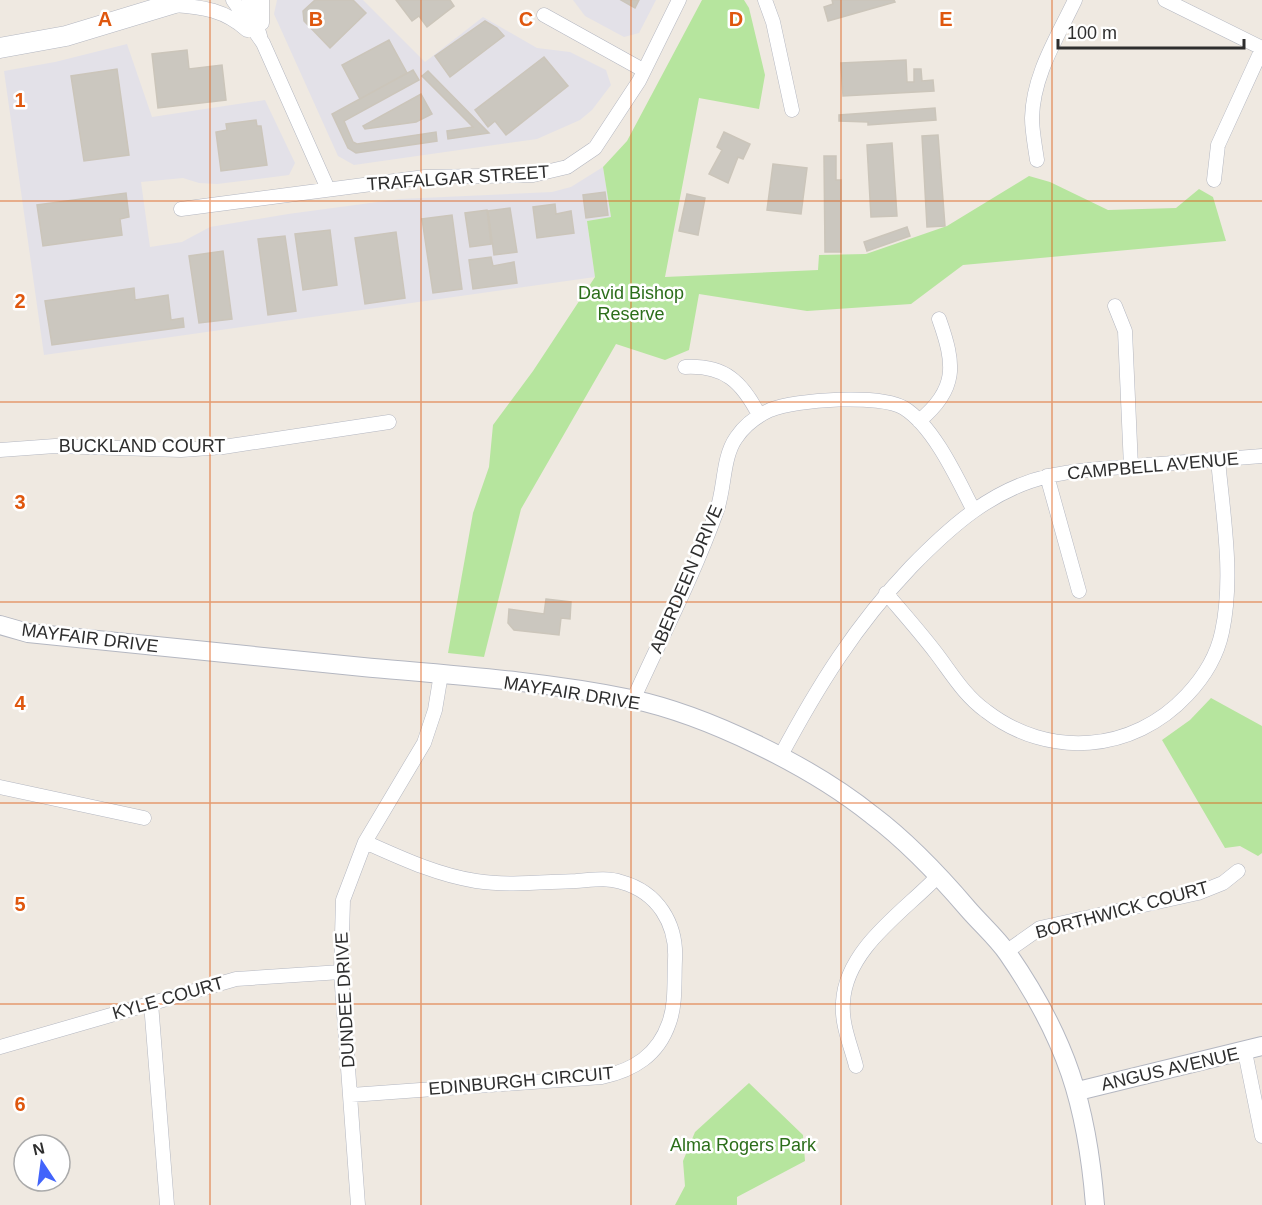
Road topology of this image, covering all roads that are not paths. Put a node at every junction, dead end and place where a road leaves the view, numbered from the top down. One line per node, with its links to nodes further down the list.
1 (233, 0): 10 (street)
2 (249, 0): 10 (street)
3 (262, 0): 10 (street)
4 (679, 0): 13 (street, TRAFALGAR STREET)
5 (765, 0): 14 (street)
6 (1075, 0): 15 (street)
7 (1165, 0): 12 (street)
8 (178, 3): 10 (street); 11 (main road)
9 (544, 15): 13 (street)
10 (262, 43): 17 (street)
11 (0, 48)
12 (1262, 48): 16 (street)
13 (643, 70): 17 (street, TRAFALGAR STREET)
14 (792, 110)
15 (1037, 160)
16 (1214, 180)
17 (328, 189): 18 (street, TRAFALGAR STREET)
18 (181, 209)
19 (1115, 306): 28 (street)
20 (939, 319): 23 (street)
21 (685, 367): 22 (street)
22 (759, 416): 23 (street, ABERDEEN DRIVE); 35 (street, ABERDEEN DRIVE)
23 (920, 421): 30 (street, ABERDEEN DRIVE)
24 (389, 422): 25 (street, BUCKLAND COURT)
25 (0, 450)
26 (1262, 456): 27 (street, CAMPBELL AVENUE)
27 (1218, 460): 28 (street, CAMPBELL AVENUE); 32 (street)
28 (1131, 467): 29 (street, CAMPBELL AVENUE)
29 (1047, 476): 30 (street, CAMPBELL AVENUE); 31 (street)
30 (973, 509): 32 (street, CAMPBELL AVENUE)
31 (1079, 591)
32 (886, 593): 36 (street, CAMPBELL AVENUE)
33 (0, 625): 34 (street, MAYFAIR DRIVE)
34 (441, 674): 35 (street, MAYFAIR DRIVE); 39 (street, DUNDEE DRIVE)
35 (633, 700): 36 (street, MAYFAIR DRIVE)
36 (780, 757): 41 (street, MAYFAIR DRIVE)
37 (0, 787): 38 (street)
38 (144, 818)
39 (365, 842): 43 (street, DUNDEE DRIVE); 49 (street, EDINBURGH CIRCUIT)
40 (1238, 871): 42 (street, BORTHWICK COURT)
41 (939, 875): 42 (street, MAYFAIR DRIVE); 47 (street)
42 (1006, 952): 48 (street, MAYFAIR DRIVE)
43 (341, 972): 44 (street, KYLE COURT); 49 (street, DUNDEE DRIVE)
44 (151, 1003): 45 (street, KYLE COURT); 51 (street)
45 (0, 1047)
46 (1253, 1049): 48 (street, ANGUS AVENUE); 50 (street)
47 (856, 1066)
48 (1078, 1091): 53 (street, MAYFAIR DRIVE)
49 (351, 1095): 52 (street, DUNDEE DRIVE)
50 (1262, 1136)
51 (167, 1205)
52 (358, 1205)
53 (1095, 1205)

